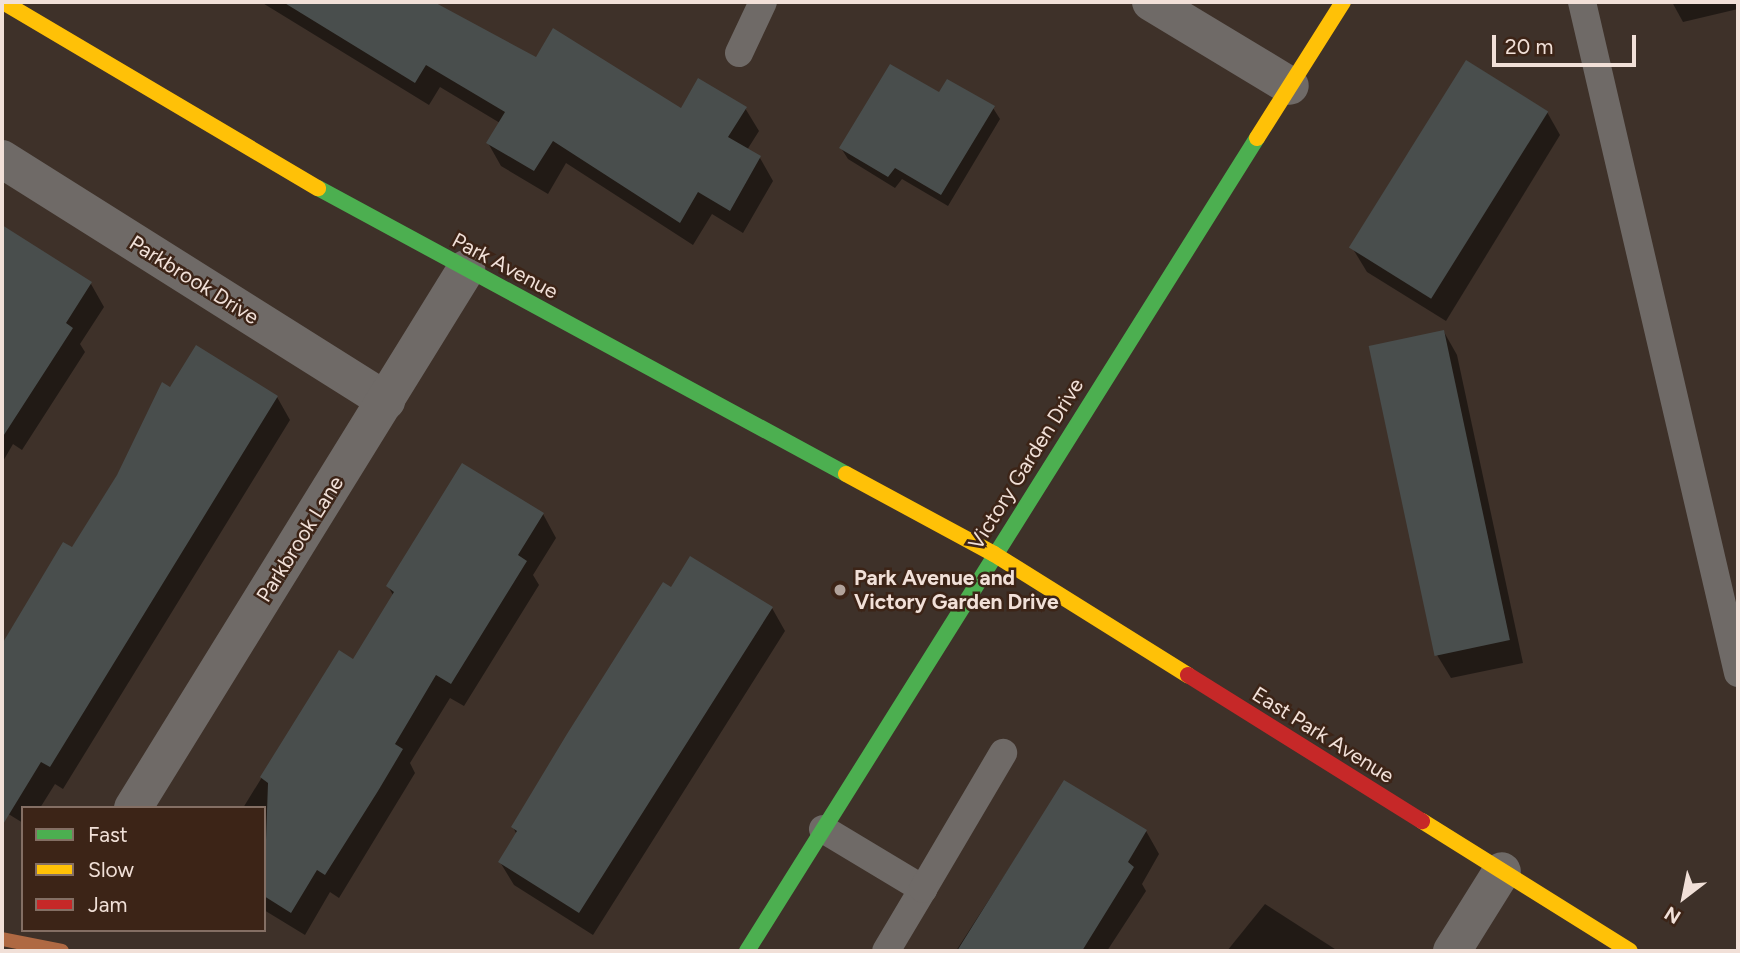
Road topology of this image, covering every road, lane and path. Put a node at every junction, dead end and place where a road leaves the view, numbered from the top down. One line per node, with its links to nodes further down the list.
1 (3, 2): 9 (main road, Park Avenue)
2 (763, 2): 6 (lane)
3 (1151, 2): 7 (street)
4 (1343, 2): 7 (main road, Victory Garden Drive)
5 (1582, 2): 12 (lane)
6 (739, 53)
7 (1290, 86): 11 (main road, Victory Garden Drive)
8 (2, 159): 10 (street, Parkbrook Drive)
9 (466, 269): 10 (street, Parkbrook Lane); 11 (main road, Park Avenue)
10 (386, 401): 14 (street, Parkbrook Lane)
11 (994, 554): 15 (main road, Victory Garden Drive); 16 (main road, East Park Avenue)
12 (1738, 673)
13 (1003, 753): 17 (lane)
14 (134, 806)
15 (823, 829): 17 (lane); 18 (main road, Victory Garden Drive)
16 (1502, 871): 20 (street); 21 (main road, East Park Avenue)
17 (923, 889): 19 (lane)
18 (747, 951)
19 (886, 951)
20 (1452, 951)
21 (1630, 951)

